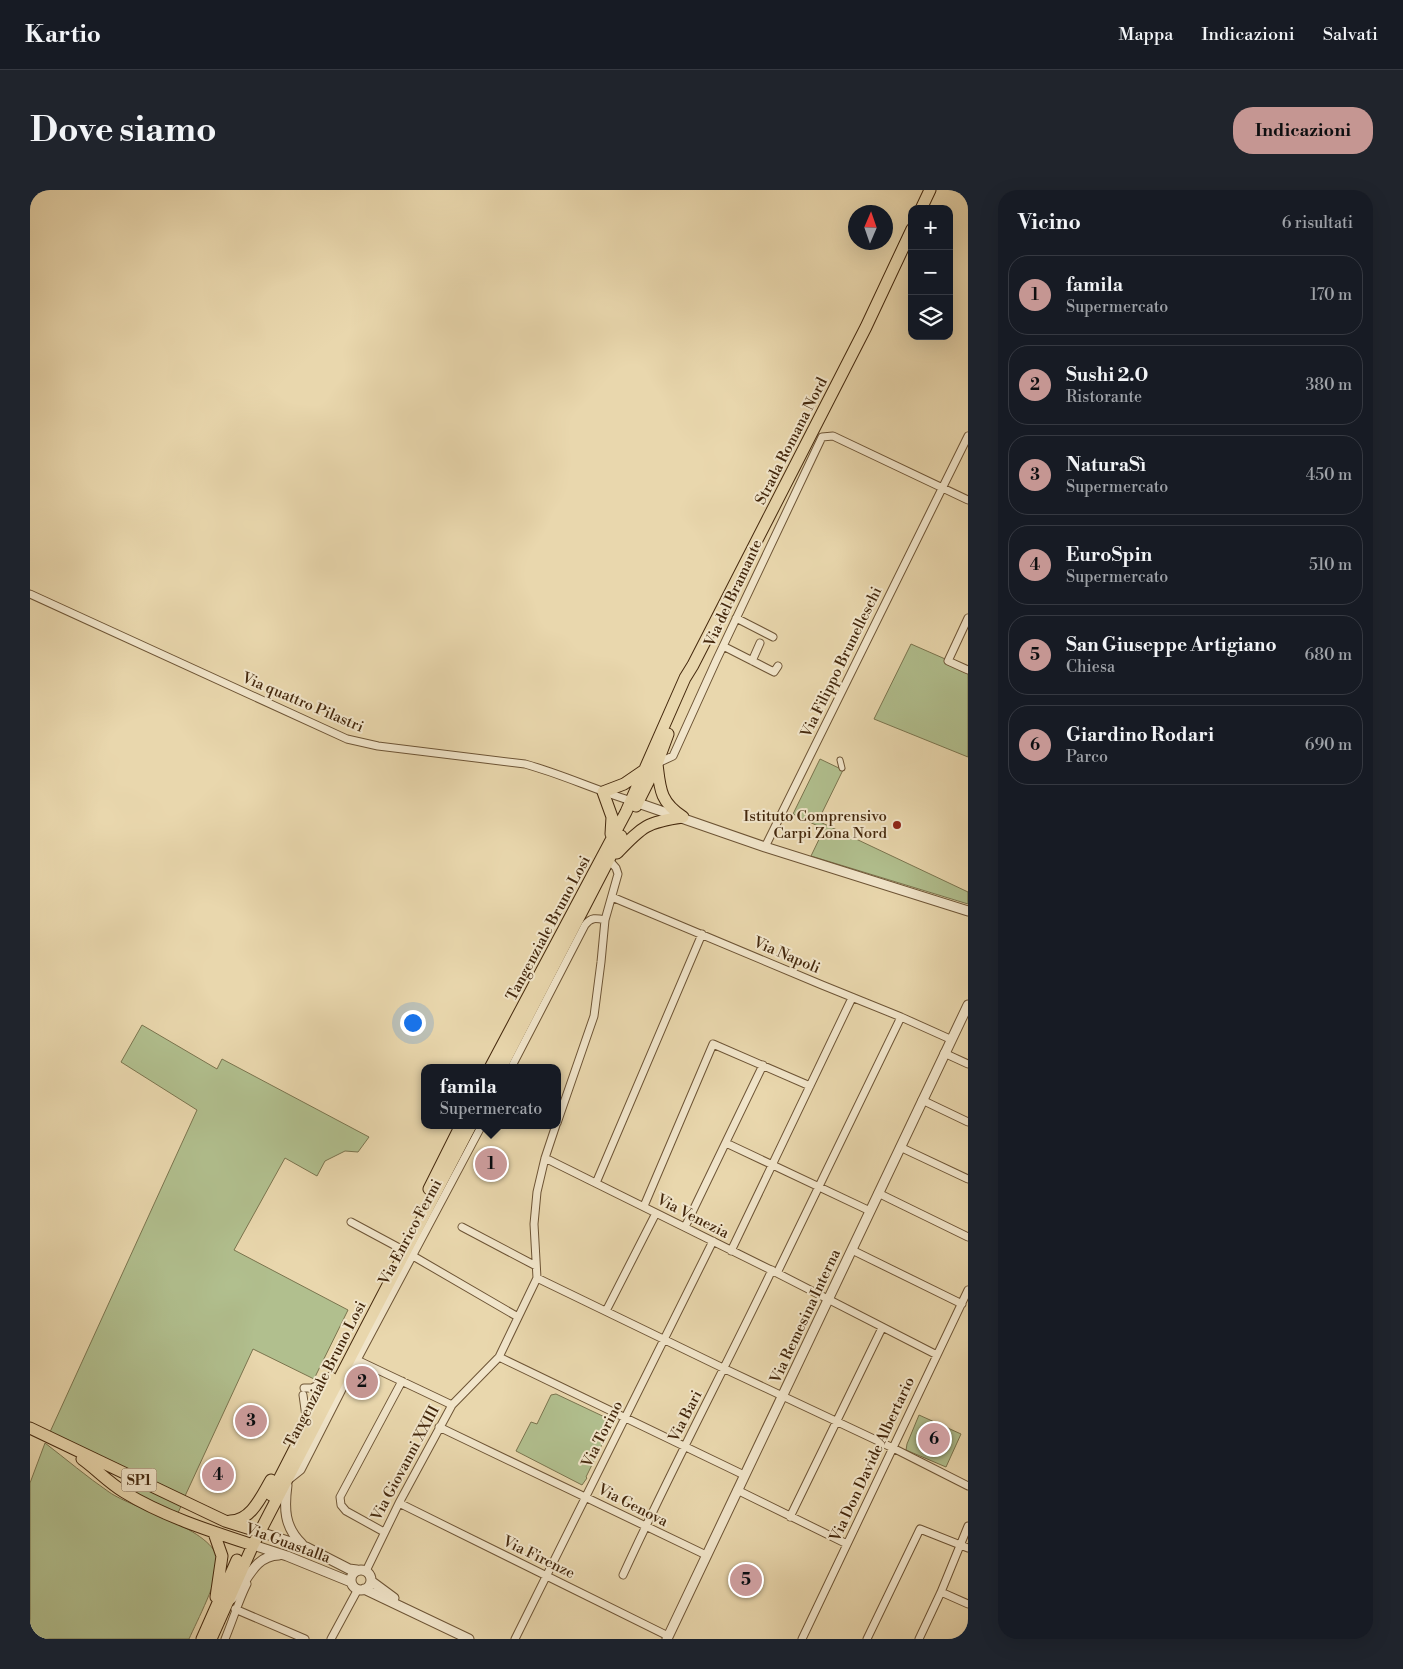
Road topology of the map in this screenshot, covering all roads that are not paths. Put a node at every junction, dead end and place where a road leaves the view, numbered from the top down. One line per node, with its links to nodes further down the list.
1 (930, 190): 2 (main road)
2 (923, 205)
3 (908, 238): 17 (main road, Strada Romana Nord)
4 (968, 436): 5 (street, Via Filippo Brunelleschi)
5 (942, 488): 6 (street); 8 (street, Via del Bramante); 23 (street, Via Filippo Brunelleschi)
6 (968, 500)
7 (30, 594): 19 (street, Via quattro Pilastri)
8 (736, 618): 10 (street); 12 (street, Via del Bramante)
9 (968, 618): 15 (street)
10 (773, 637)
11 (760, 643): 13 (street)
12 (722, 646): 13 (street); 17 (street, Via del Bramante)
13 (752, 661): 14 (street)
14 (778, 666)
15 (968, 670)
16 (840, 760): 18 (street)
17 (651, 766): 19 (main road); 20 (main road, Strada Romana Nord); 21 (main road)
18 (842, 768)
19 (603, 792): 20 (street, Via quattro Pilastri); 22 (main road)
20 (634, 802): 21 (street); 22 (main road, Tangenziale Bruno Losi); 24 (main road, Tangenziale Bruno Losi)
21 (683, 817): 23 (street); 24 (main road)
22 (610, 842): 34 (main road, Tangenziale Bruno Losi)
23 (764, 847): 26 (street)
24 (610, 860): 25 (street); 35 (main road, Tangenziale Bruno Losi)
25 (612, 896): 27 (street); 28 (street, Via Napoli)
26 (968, 911)
27 (604, 920): 36 (street); 41 (street)
28 (702, 934): 29 (street, Via Napoli); 52 (street)
29 (852, 998): 31 (street, Via Napoli); 39 (street)
30 (968, 1005): 32 (street, Via Remesina Interna)
31 (901, 1017): 32 (street, Via Napoli); 53 (street, Via Bari)
32 (950, 1039): 33 (street, Via Remesina Interna)
33 (944, 1053): 37 (street); 40 (street, Via Remesina Interna)
34 (492, 1064)
35 (503, 1064)
36 (513, 1064)
37 (968, 1064)
38 (763, 1065): 39 (street); 47 (street); 55 (street)
39 (810, 1086): 50 (street)
40 (922, 1100): 42 (street); 48 (street, Via Remesina Interna)
41 (561, 1112)
42 (968, 1122)
43 (459, 1129): 65 (main road, Tangenziale Bruno Losi)
44 (469, 1129): 65 (main road, Tangenziale Bruno Losi)
45 (480, 1129): 65 (street, Via Enrico Fermi)
46 (555, 1129): 49 (street)
47 (726, 1143): 50 (street); 60 (street)
48 (900, 1147): 51 (street); 54 (street, Via Remesina Interna)
49 (545, 1158): 52 (street, Via Venezia); 66 (street)
50 (772, 1165): 53 (street); 63 (street)
51 (968, 1179)
52 (596, 1183): 55 (street, Via Venezia)
53 (819, 1188): 56 (street); 67 (street, Via Bari)
54 (878, 1193): 56 (street, Via Remesina Interna); 61 (street)
55 (644, 1206): 57 (street, Via Venezia)
56 (870, 1211): 64 (street, Via Remesina Interna)
57 (656, 1213): 60 (street, Via Venezia); 72 (street)
58 (352, 1222): 65 (street)
59 (462, 1227): 66 (street)
60 (685, 1227): 62 (street, Via Venezia)
61 (968, 1237)
62 (713, 1241): 63 (street, Via Venezia); 75 (street, Via Torino)
63 (731, 1250): 67 (street, Via Venezia)
64 (852, 1250): 70 (street, Via Remesina Interna); 71 (street)
65 (406, 1252): 73 (street); 78 (street, Via Enrico Fermi); 80 (main road, Tangenziale Bruno Losi); 95 (main road, Tangenziale Bruno Losi)
66 (536, 1266): 68 (street)
67 (775, 1272): 70 (street, Via Venezia); 79 (street, Via Bari)
68 (537, 1278): 72 (street); 73 (street, Via Giovanni XXIII)
69 (968, 1290): 71 (street, Via Don Davide Albertario)
70 (828, 1300): 74 (street, Via Venezia); 82 (street, Via Remesina Interna)
71 (962, 1304): 76 (street, Via Don Davide Albertario)
72 (606, 1311): 75 (street)
73 (518, 1317): 77 (street, Via Giovanni XXIII)
74 (882, 1328): 76 (street, Via Venezia); 85 (street)
75 (664, 1339): 79 (street); 84 (street, Via Torino)
76 (937, 1355): 92 (street, Via Don Davide Albertario)
77 (499, 1357): 83 (street, Via Giovanni XXIII); 84 (street)
78 (357, 1360): 81 (street); 95 (street, Via Enrico Fermi)
79 (725, 1369): 82 (street); 91 (street, Via Bari)
80 (331, 1378): 86 (main road, Tangenziale Bruno Losi); 86 (street)
81 (402, 1381): 83 (street); 108 (street)
82 (783, 1396): 85 (street); 93 (street, Via Remesina Interna)
83 (452, 1405): 87 (street, Via Giovanni XXIII)
84 (626, 1418): 91 (street); 99 (street, Via Torino)
85 (836, 1421): 92 (street); 102 (street)
86 (307, 1424): 90 (main road, Tangenziale Bruno Losi)
87 (439, 1427): 99 (street, Via Genova); 101 (street, Via Giovanni XXIII)
88 (30, 1428): 89 (main road, Via Guastalla / SP1)
89 (52, 1439): 94 (main road, Via Guastalla / SP1); 98 (main road, Via Guastalla / SP1)
90 (294, 1448): 104 (main road, Via Guastalla); 107 (main road, Tangenziale Bruno Losi)
91 (685, 1448): 93 (street); 106 (street, Via Bari)
92 (893, 1448): 96 (street); 111 (street, Via Don Davide Albertario)
93 (744, 1475): 97 (street, Via Remesina Interna)
94 (130, 1476): 98 (main road); 100 (main road, Via Guastalla / SP1)
95 (287, 1480): 107 (main road, Tangenziale Bruno Losi); 113 (street)
96 (968, 1486)
97 (737, 1490): 102 (street); 115 (street, Via Remesina Interna)
98 (123, 1492): 103 (main road, Via Guastalla / SP1)
99 (586, 1496): 106 (street, Via Genova); 119 (street, Via Torino)
100 (186, 1503): 103 (main road); 104 (main road, Via Guastalla / SP1)
101 (398, 1503): 108 (street, Via Giovanni XXIII); 119 (street, Via Firenze)
102 (790, 1517): 111 (street)
103 (179, 1519): 109 (main road, Via Guastalla / SP1)
104 (225, 1521): 107 (main road, Via Guastalla / SP1)
105 (968, 1526): 112 (street)
106 (645, 1527): 115 (street, Via Genova); 118 (street, Via Bari)
107 (256, 1531): 110 (main road, Tangenziale Bruno Losi); 113 (street, Via Guastalla / SP1)
108 (384, 1532): 117 (street, Via Giovanni XXIII)
109 (214, 1533): 110 (main road, Via Guastalla / SP1); 127 (main road)
110 (249, 1544): 116 (street, Via Guastalla / SP1); 125 (main road, Tangenziale Bruno Losi); 127 (main road, Tangenziale Bruno Losi)
111 (847, 1544): 136 (street, Via Don Davide Albertario)
112 (960, 1545): 114 (street); 123 (street); 137 (street)
113 (306, 1547): 117 (street, Via Guastalla / SP1)
114 (968, 1548)
115 (706, 1555): 128 (street, Via Remesina Interna)
116 (287, 1556): 121 (street, Via Guastalla / SP1); 125 (street)
117 (361, 1570): 120 (street); 121 (street)
118 (623, 1575)
119 (546, 1576): 128 (street, Via Firenze); 135 (street, Via Torino)
120 (371, 1581): 122 (street); 126 (street)
121 (351, 1582): 122 (street)
122 (361, 1589): 126 (street); 133 (street)
123 (941, 1592): 124 (street); 138 (street)
124 (968, 1604)
125 (231, 1606): 130 (main road, Tangenziale Bruno Losi); 131 (street); 132 (street)
126 (410, 1610): 134 (street)
127 (214, 1611): 129 (main road, Tangenziale Bruno Losi)
128 (667, 1638)
129 (202, 1639)
130 (211, 1639)
131 (225, 1639)
132 (305, 1639)
133 (331, 1639)
134 (469, 1639)
135 (515, 1639)
136 (802, 1639)
137 (867, 1639)
138 (918, 1639)

